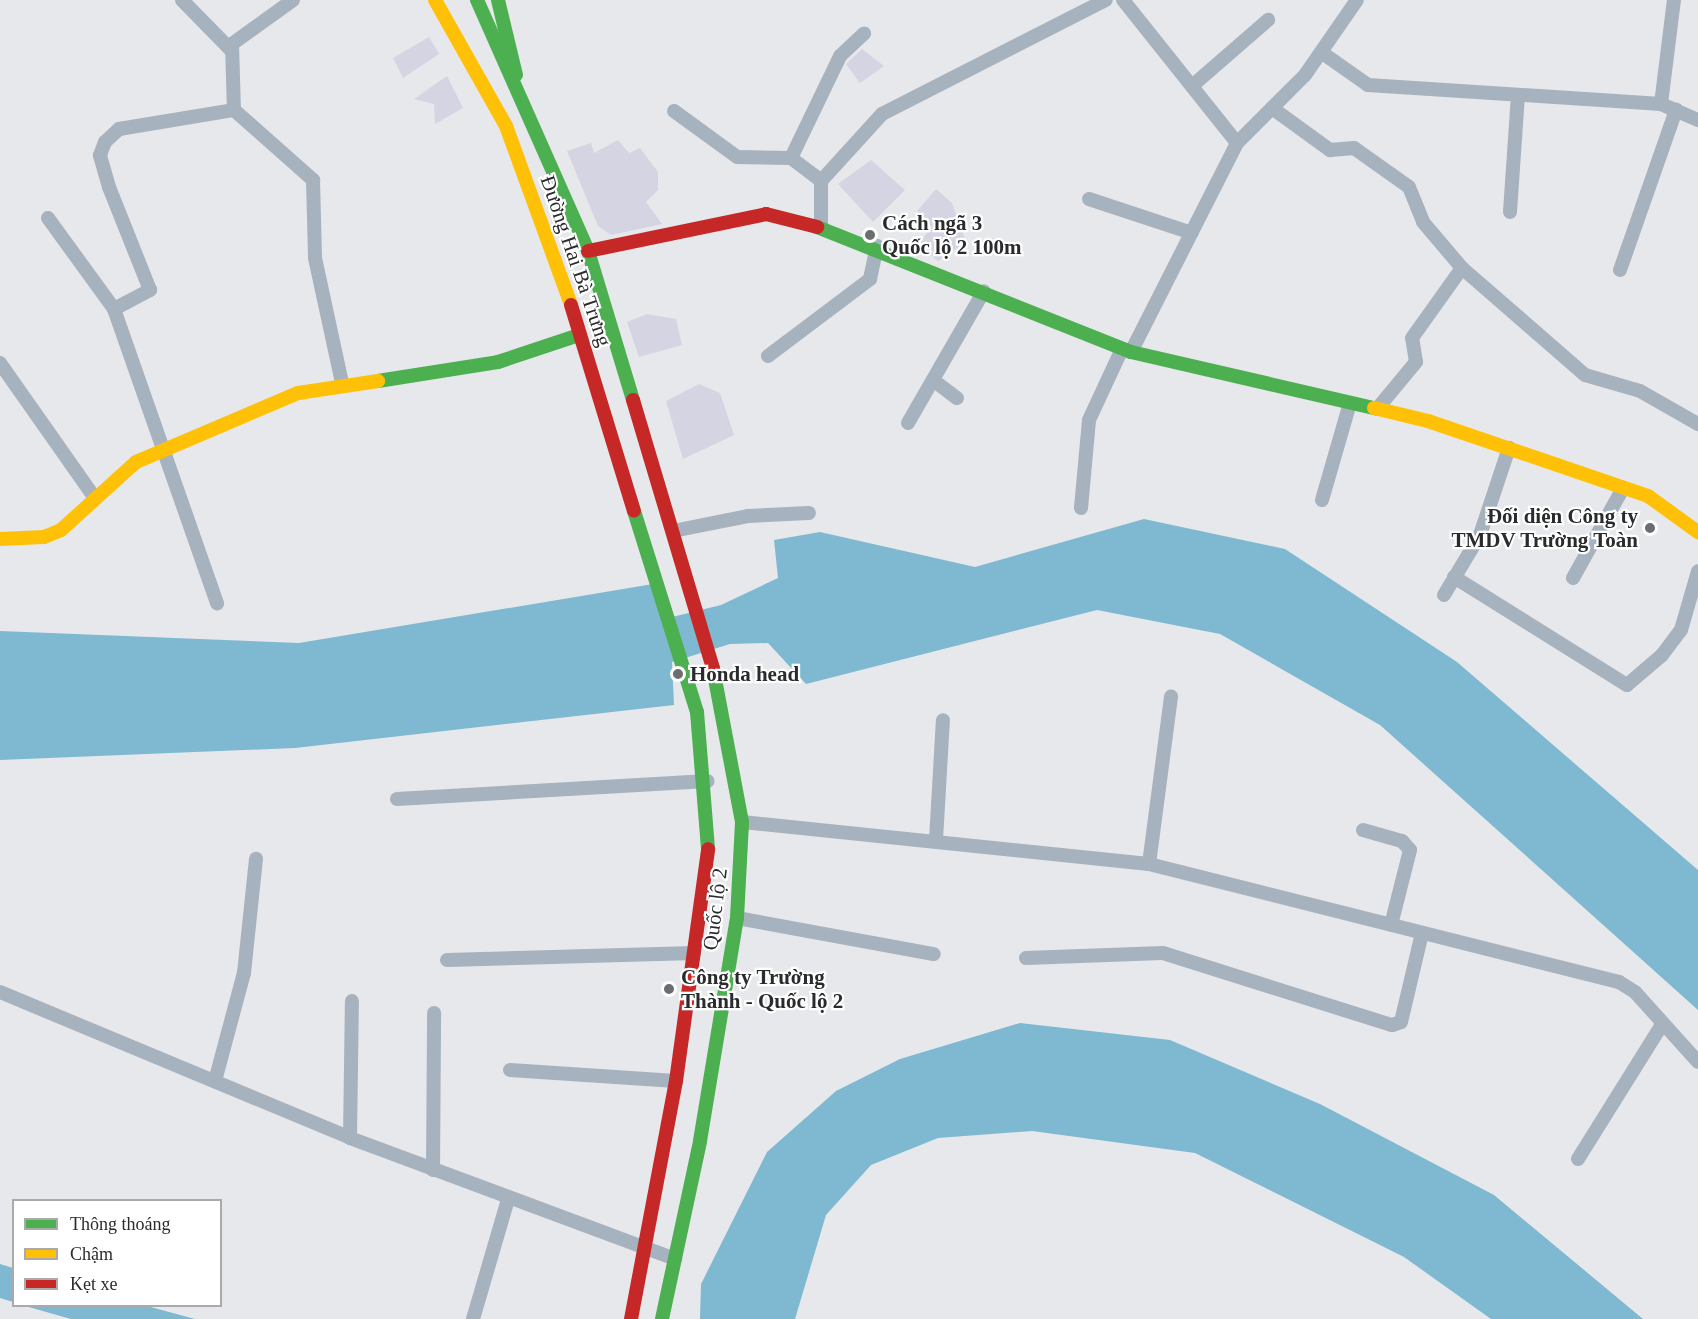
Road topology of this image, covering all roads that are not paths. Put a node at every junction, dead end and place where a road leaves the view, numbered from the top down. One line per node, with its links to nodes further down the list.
1 (182, 0): 12 (street)
2 (293, 0): 12 (street)
3 (435, 0): 37 (main road, Đường Hai Bà Trưng)
4 (477, 0): 16 (main road, Đường Hai Bà Trưng)
5 (498, 0): 16 (main road)
6 (1106, 0): 25 (street)
7 (1357, 0): 13 (street)
8 (1674, 0): 17 (street)
9 (1129, 2): 14 (street)
10 (1268, 20): 14 (street)
11 (864, 34): 24 (street)
12 (232, 51): 19 (street)
13 (1321, 52): 15 (street); 18 (street)
14 (1192, 86): 23 (street)
15 (1518, 95): 17 (street); 27 (street)
16 (520, 96): 32 (main road, Đường Hai Bà Trưng)
17 (1661, 104): 21 (street)
18 (1272, 108): 23 (street); 33 (street)
19 (234, 110): 36 (street); 42 (street)
20 (674, 111): 24 (street)
21 (1676, 111): 22 (street); 34 (street)
22 (1698, 120)
23 (1237, 143): 30 (street)
24 (791, 158): 25 (street)
25 (821, 181): 29 (street)
26 (1089, 199): 30 (street)
27 (1510, 212)
28 (48, 218): 36 (street)
29 (821, 227): 31 (main road); 32 (main road)
30 (1192, 232): 38 (street)
31 (877, 246): 35 (main road); 39 (street)
32 (588, 251): 56 (main road, Đường Hai Bà Trưng)
33 (1462, 268): 45 (street); 47 (street)
34 (1620, 270)
35 (984, 291): 38 (main road); 41 (street)
36 (114, 309): 48 (street)
37 (579, 335): 42 (main road); 58 (main road, Đường Hai Bà Trưng)
38 (1127, 350): 44 (main road); 53 (street)
39 (768, 357)
40 (0, 363): 51 (street)
41 (933, 380): 43 (street); 46 (street)
42 (342, 383): 48 (main road)
43 (957, 398)
44 (1350, 403): 45 (main road); 52 (street)
45 (1377, 409): 49 (main road)
46 (908, 423)
47 (1698, 424)
48 (166, 447): 51 (main road); 63 (street)
49 (1509, 448): 50 (main road); 60 (street)
50 (1623, 488): 55 (main road); 61 (street)
51 (95, 498): 57 (main road)
52 (1322, 500)
53 (1081, 508)
54 (809, 513): 56 (street)
55 (1698, 532)
56 (674, 536): 68 (main road, Quốc lộ 2)
57 (0, 539)
58 (649, 549): 66 (main road, Quốc lộ 2)
59 (1698, 571): 60 (street)
60 (1454, 577): 62 (street)
61 (1573, 578)
62 (1444, 595)
63 (217, 603)
64 (1171, 696): 72 (street)
65 (943, 720): 70 (street)
66 (707, 781): 67 (street); 76 (main road, Quốc lộ 2)
67 (397, 800)
68 (742, 822): 70 (street); 73 (main road, Quốc lộ 2)
69 (1363, 830): 74 (street)
70 (936, 840): 72 (street)
71 (256, 859): 86 (street)
72 (1149, 864): 74 (street)
73 (737, 918): 77 (street); 93 (main road, Quốc lộ 2)
74 (1391, 925): 75 (street)
75 (1422, 933): 78 (street); 83 (street)
76 (694, 953): 79 (street); 87 (main road, Quốc lộ 2)
77 (934, 954)
78 (1026, 958)
79 (447, 960)
80 (0, 992): 86 (street)
81 (352, 1001): 88 (street)
82 (434, 1013): 90 (street)
83 (1663, 1023): 84 (street); 89 (street)
84 (1698, 1062)
85 (510, 1070): 87 (street)
86 (215, 1081): 88 (street)
87 (676, 1081): 92 (main road, Quốc lộ 2)
88 (350, 1138): 90 (street)
89 (1578, 1160)
90 (433, 1170): 91 (street)
91 (508, 1199): 92 (street); 94 (street)
92 (646, 1251): 93 (street); 95 (main road, Quốc lộ 2)
93 (675, 1260): 96 (main road, Quốc lộ 2)
94 (473, 1319)
95 (632, 1319)
96 (662, 1319)

